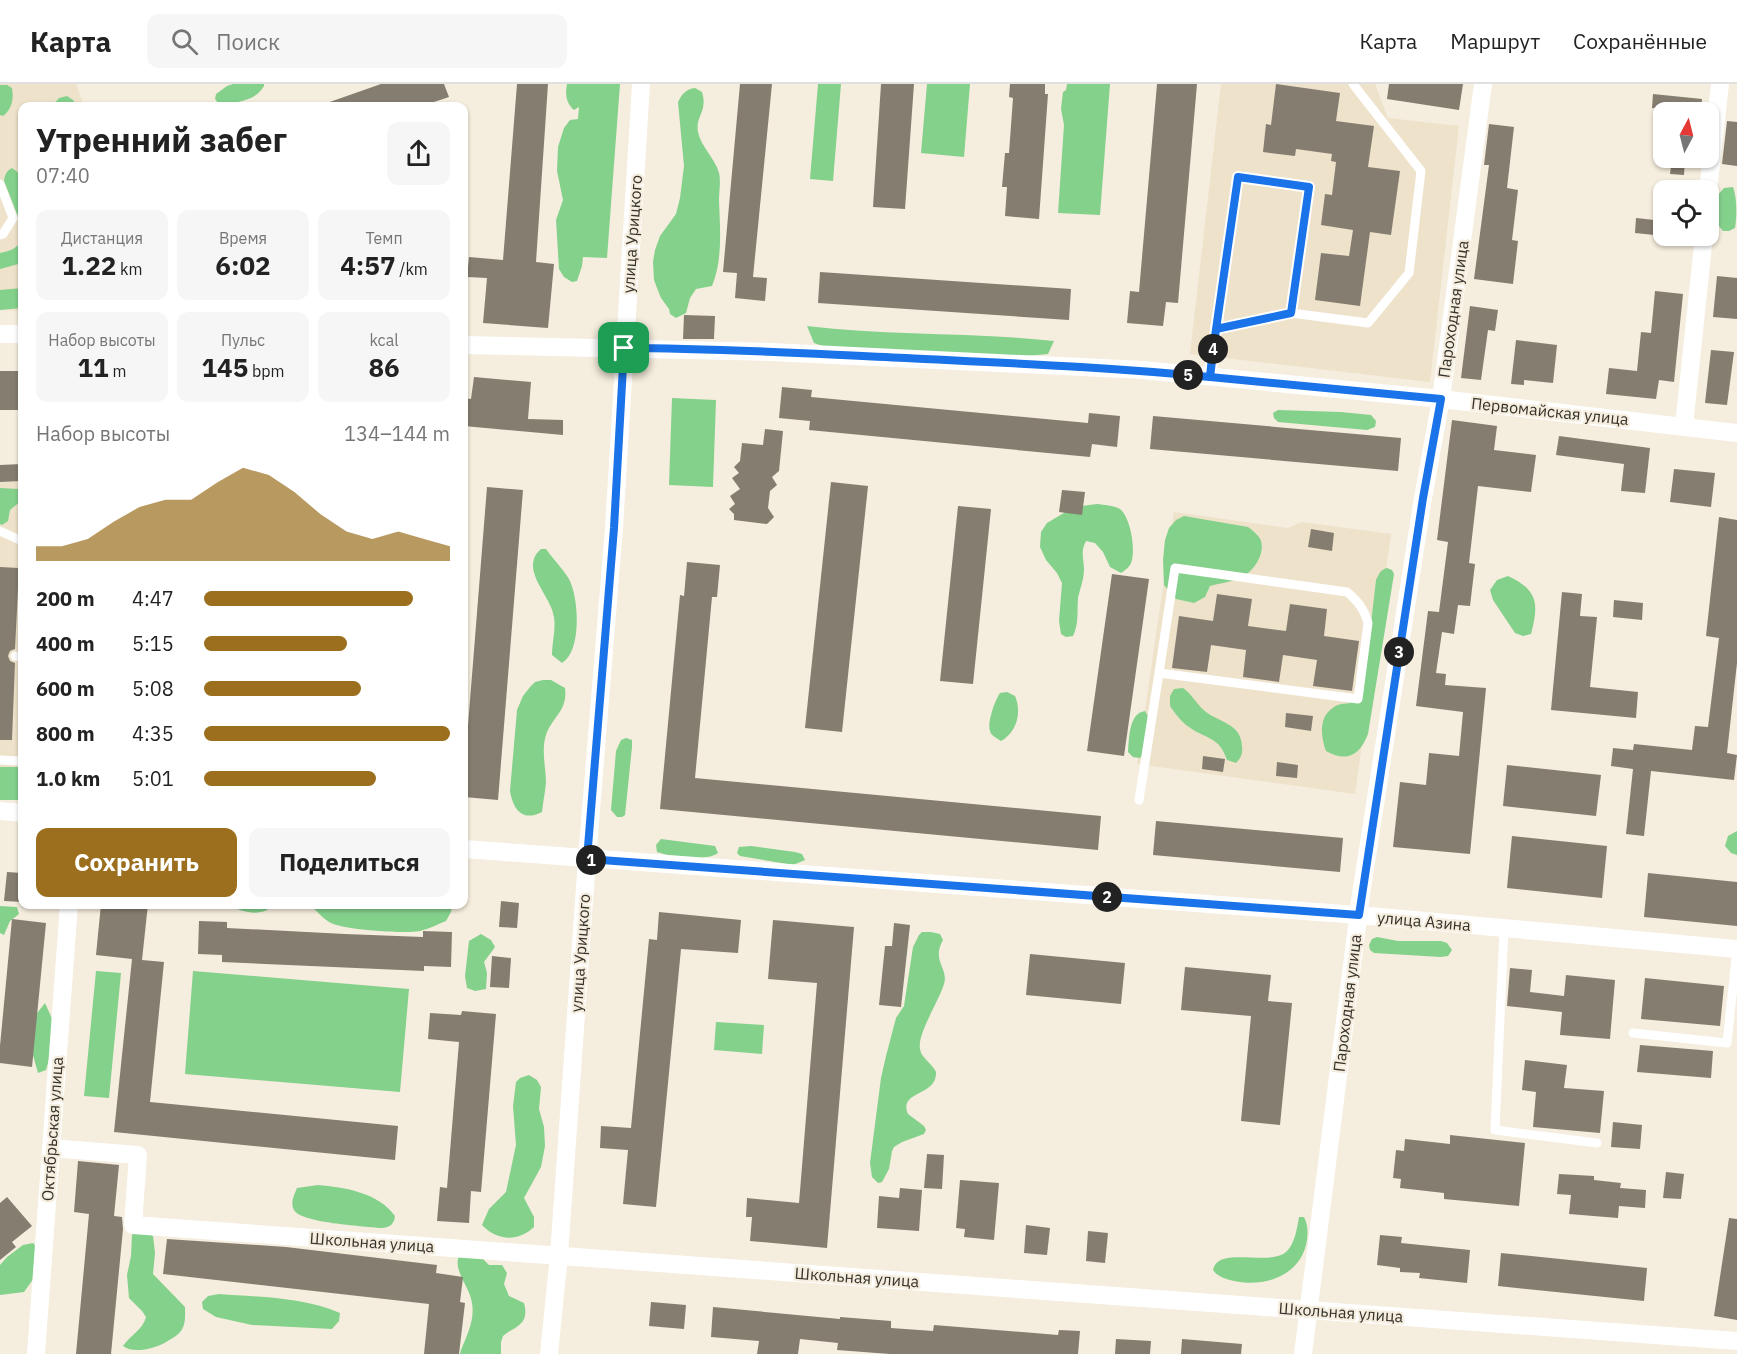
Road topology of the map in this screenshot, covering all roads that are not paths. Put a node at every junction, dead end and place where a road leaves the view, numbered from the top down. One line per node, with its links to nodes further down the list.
1 (641, 84): 14 (street, улица Урицкого)
2 (1353, 84): 9 (lane)
3 (1483, 84): 16 (street, Пароходная улица)
4 (1720, 84): 5 (street)
5 (1709, 180)
6 (0, 184): 7 (lane)
7 (0, 235)
8 (1703, 246): 17 (street)
9 (1291, 313): 10 (lane); 10 (lane)
10 (1216, 329): 15 (lane)
11 (0, 334): 12 (street)
12 (18, 334)
13 (468, 345): 14 (street, Первомайская улица)
14 (624, 348): 15 (street, Первомайская улица); 28 (street, улица Урицкого)
15 (1210, 377): 16 (street, Первомайская улица)
16 (1441, 399): 17 (street, Первомайская улица); 30 (street, Пароходная улица)
17 (1684, 426): 18 (street, Первомайская улица)
18 (1737, 433)
19 (0, 531): 20 (lane)
20 (18, 539)
21 (1160, 673): 21 (lane); 24 (lane)
22 (0, 760): 23 (lane)
23 (18, 761)
24 (1139, 800)
25 (0, 811): 26 (street)
26 (18, 813)
27 (468, 849): 28 (street, улица Азина)
28 (587, 859): 30 (street, улица Азина); 36 (street, улица Урицкого)
29 (69, 909): 35 (street, Октябрьская улица)
30 (1359, 915): 31 (street, улица Азина); 37 (street, Пароходная улица)
31 (1504, 928): 32 (street, улица Азина); 34 (lane)
32 (1737, 949): 33 (lane)
33 (1633, 1033)
34 (1597, 1143)
35 (51, 1148): 36 (street, Школьная улица); 39 (street, Октябрьская улица)
36 (559, 1256): 37 (street, Школьная улица); 40 (street, улица Урицкого)
37 (1309, 1310): 38 (street, Школьная улица); 41 (street, Пароходная улица)
38 (1737, 1341)
39 (36, 1354)
40 (549, 1354)
41 (1303, 1354)

